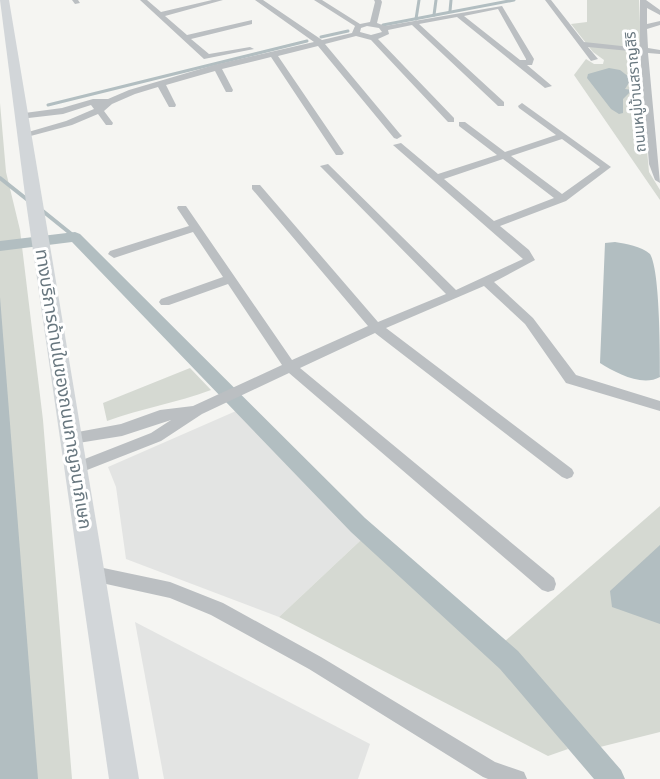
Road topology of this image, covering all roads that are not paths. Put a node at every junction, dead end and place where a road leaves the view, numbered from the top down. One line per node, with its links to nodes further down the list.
1 (4, 0): 39 (main road, ทางบริการด้านในของถนนกาญจนาภิเษก)
2 (143, 0): 10 (street)
3 (220, 0): 10 (street)
4 (258, 0): 21 (street)
5 (317, 0): 18 (street)
6 (377, 0): 15 (street)
7 (642, 1): 9 (street); 17 (street, ถนนหมู่บ้านสราญสิริ)
8 (548, 2): 22 (street)
9 (660, 13)
10 (159, 15): 19 (street)
11 (459, 15): 13 (street); 28 (street); 28 (street)
12 (249, 22): 19 (street)
13 (414, 23): 16 (street); 35 (street)
14 (660, 23): 17 (street)
15 (373, 24): 16 (street); 18 (street)
16 (384, 28): 20 (street)
17 (643, 28): 24 (street, ถนนหมู่บ้านสราญสิริ)
18 (358, 30): 20 (street); 21 (street)
19 (185, 38): 23 (street)
20 (373, 38): 40 (street)
21 (319, 42): 26 (street); 49 (street)
22 (583, 44): 24 (street); 27 (street)
23 (258, 47)
24 (644, 51): 25 (street); 43 (street, ถนนหมู่บ้านสราญสิริ)
25 (660, 52)
26 (272, 53): 29 (street); 46 (street)
27 (594, 59)
28 (517, 62): 31 (street)
29 (217, 67): 30 (street); 32 (street)
30 (161, 84): 34 (street); 36 (street)
31 (548, 86)
32 (229, 90)
33 (93, 102): 34 (street); 38 (street); 39 (street)
34 (109, 102): 38 (street)
35 (501, 104)
36 (172, 105)
37 (522, 106): 45 (street)
38 (101, 111): 41 (street); 44 (street)
39 (20, 116): 44 (main road, ทางบริการด้านในของถนนกาญจนาภิเษก)
40 (451, 120)
41 (110, 123)
42 (462, 124): 47 (street)
43 (656, 133): 50 (street, ถนนหมู่บ้านสราญสิริ)
44 (23, 135): 65 (main road, ทางบริการด้านในของถนนกาญจนาภิเษก)
45 (563, 136): 47 (street); 52 (street)
46 (339, 153)
47 (504, 155): 49 (street); 52 (street)
48 (325, 166): 59 (street)
49 (437, 178): 54 (street)
50 (660, 180)
51 (256, 187): 61 (street)
52 (562, 199): 54 (street)
53 (182, 208): 55 (street)
54 (492, 225): 58 (street)
55 (195, 228): 56 (street); 57 (street)
56 (114, 254)
57 (230, 279): 60 (street); 62 (street)
58 (486, 281): 59 (street); 63 (street)
59 (454, 295): 61 (street)
60 (165, 302)
61 (376, 327): 62 (street); 67 (street)
62 (290, 367): 64 (street); 69 (street)
63 (660, 406)
64 (197, 410): 65 (street); 66 (street)
65 (72, 438): 66 (main road, ทางบริการด้านในของถนนกาญจนาภิเษก)
66 (77, 468): 68 (main road, ทางบริการด้านในของถนนกาญจนาภิเษก)
67 (567, 473)
68 (94, 574): 70 (main road, ทางบริการด้านในของถนนกาญจนาภิเษก); 71 (street)
69 (548, 584)
70 (124, 779)
71 (517, 779)

